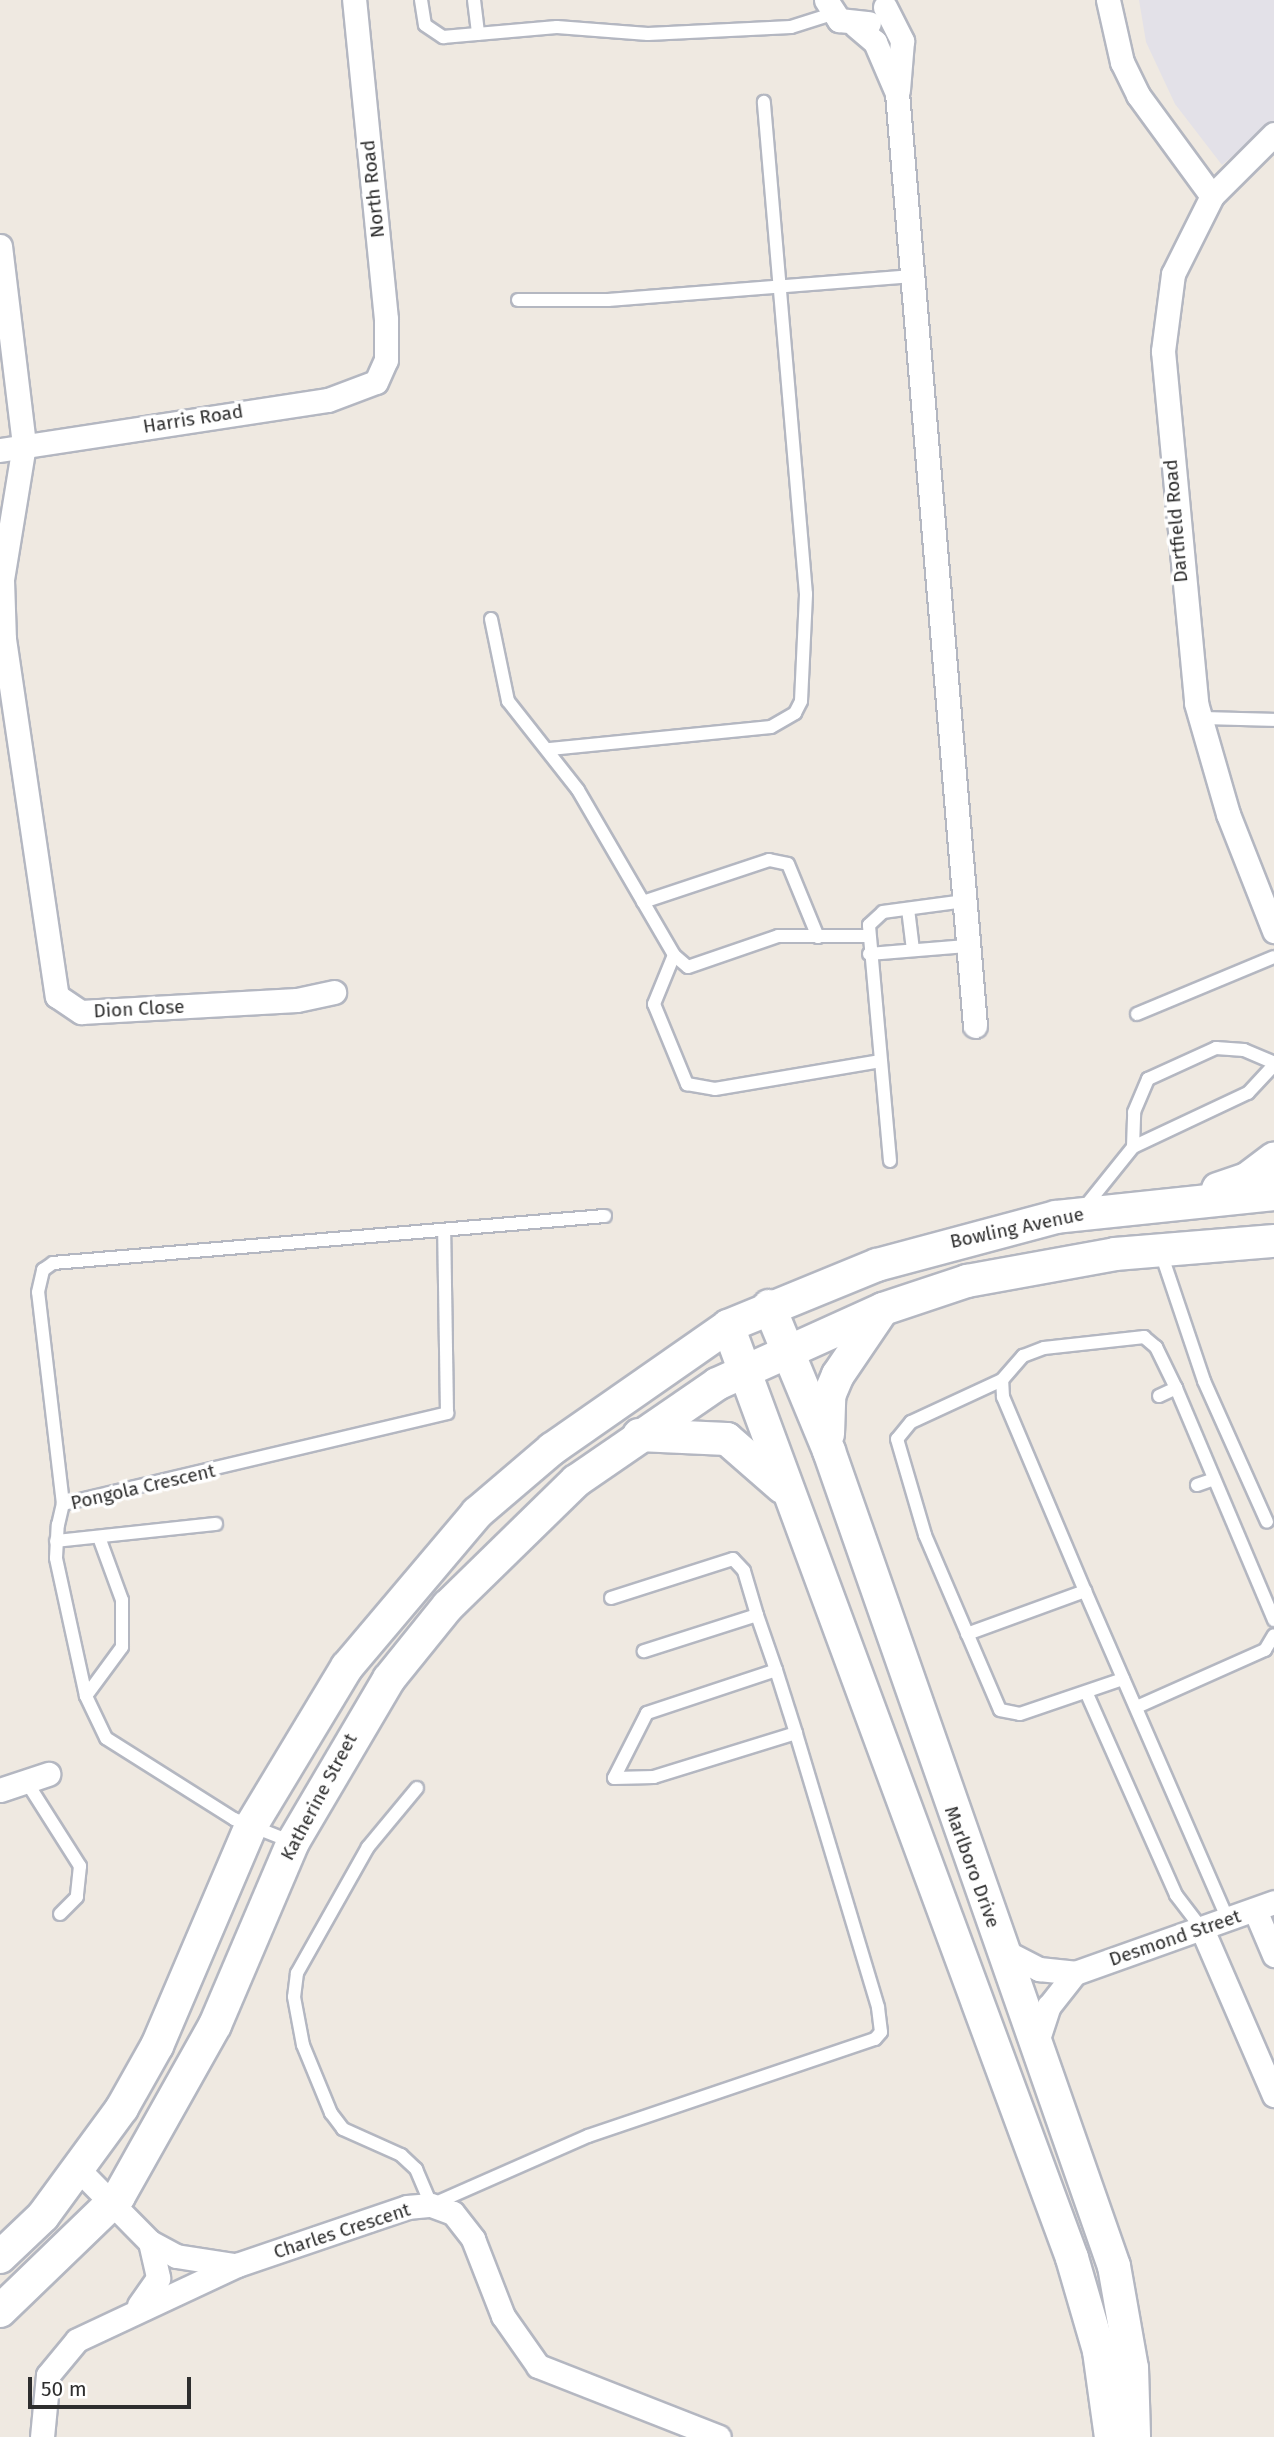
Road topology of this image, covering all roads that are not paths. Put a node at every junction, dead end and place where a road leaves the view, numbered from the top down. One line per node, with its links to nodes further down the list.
1 (354, 0): 17 (street, North Road)
2 (421, 0): 8 (lane)
3 (474, 0): 8 (lane)
4 (1108, 0): 12 (street)
5 (886, 4): 7 (street); 9 (street)
6 (829, 7): 7 (street); 8 (lane)
7 (856, 26): 9 (street)
8 (478, 34)
9 (897, 93): 14 (street)
10 (764, 102): 15 (lane)
11 (1274, 134): 12 (street, Dartfield Road)
12 (1212, 196): 21 (street, Dartfield Road)
13 (0, 246): 18 (street, Dion Close)
14 (913, 276): 15 (lane); 25 (street)
15 (779, 286): 16 (lane); 23 (lane)
16 (518, 300)
17 (380, 377): 18 (street, Harris Road)
18 (24, 446): 19 (street, Harris Road); 24 (street, Dion Close)
19 (0, 450)
20 (491, 619): 23 (lane)
21 (1199, 718): 22 (lane); 28 (street, Dartfield Road)
22 (1274, 720)
23 (551, 749): 26 (lane)
24 (10, 767): 36 (street, Dion Close)
25 (964, 901): 27 (lane); 31 (street)
26 (643, 902): 30 (lane); 34 (lane)
27 (908, 909): 29 (lane); 32 (lane)
28 (1274, 931)
29 (867, 936): 30 (lane); 33 (lane)
30 (818, 937): 34 (lane)
31 (967, 946): 32 (lane); 38 (street)
32 (913, 950): 33 (lane)
33 (869, 954): 39 (lane)
34 (674, 955): 39 (lane)
35 (1274, 957): 37 (lane)
36 (334, 992)
37 (1137, 1014)
38 (975, 1026)
39 (881, 1061): 43 (lane)
40 (1274, 1064): 41 (lane); 41 (lane)
41 (1133, 1147): 46 (lane)
42 (1274, 1159): 45 (main road)
43 (890, 1161)
44 (1274, 1194): 45 (main road, Bowling Avenue)
45 (1184, 1202): 46 (main road, Bowling Avenue)
46 (1079, 1214): 51 (main road, Bowling Avenue)
47 (606, 1216): 48 (lane)
48 (444, 1230): 64 (lane, Pongola Crescent); 64 (lane)
49 (1274, 1241): 50 (main road)
50 (1160, 1250): 52 (main road); 65 (lane)
51 (769, 1306): 53 (main road, Bowling Avenue); 54 (main road, Marlboro Drive)
52 (883, 1308): 54 (main road); 60 (main road)
53 (728, 1326): 55 (main road); 85 (main road)
54 (789, 1348): 55 (main road, Katherine Street); 60 (main road, Marlboro Drive)
55 (745, 1370): 59 (main road, Katherine Street); 63 (main road)
56 (1002, 1380): 57 (lane); 69 (lane); 73 (lane)
57 (1176, 1388): 58 (lane); 61 (lane)
58 (1159, 1396)
59 (638, 1435): 63 (main road); 86 (main road, Katherine Street)
60 (829, 1451): 91 (main road, Marlboro Drive)
61 (1214, 1479): 62 (lane); 72 (lane)
62 (1197, 1485)
63 (790, 1496): 106 (main road)
64 (63, 1504): 68 (lane, Pongola Crescent)
65 (1267, 1522)
66 (216, 1524): 67 (lane)
67 (99, 1537): 68 (lane); 79 (lane)
68 (55, 1541): 79 (lane, Pongola Crescent)
69 (1085, 1591): 73 (lane); 77 (lane)
70 (611, 1598): 71 (lane)
71 (757, 1615): 75 (lane); 76 (lane)
72 (1274, 1620)
73 (967, 1634): 78 (lane)
74 (1274, 1635): 80 (lane)
75 (643, 1651)
76 (776, 1670): 81 (lane); 81 (lane)
77 (1123, 1679): 78 (lane); 80 (lane)
78 (1087, 1694): 90 (lane)
79 (86, 1696): 85 (lane, Pongola Crescent)
80 (1139, 1706): 89 (lane)
81 (796, 1733): 98 (lane)
82 (37, 1777): 84 (street); 88 (lane)
83 (417, 1788): 98 (lane)
84 (0, 1790)
85 (251, 1826): 86 (lane, Pongola Crescent); 96 (main road)
86 (293, 1842): 97 (main road, Katherine Street)
87 (1264, 1906): 89 (street, Desmond Street); 92 (street)
88 (60, 1914)
89 (1228, 1920): 90 (street, Desmond Street)
90 (1202, 1929): 93 (street, Desmond Street); 95 (street)
91 (1002, 1950): 93 (street, Desmond Street); 94 (main road, Marlboro Drive)
92 (1274, 1955)
93 (1075, 1973): 94 (street)
94 (1037, 2042): 107 (main road, Marlboro Drive)
95 (1274, 2095)
96 (79, 2170): 97 (street, Charles Crescent); 100 (main road)
97 (113, 2204): 99 (street, Charles Crescent); 103 (main road, Katherine Street)
98 (431, 2205): 101 (street, Charles Crescent); 105 (street, Charles Crescent)
99 (150, 2242): 101 (street, Charles Crescent); 102 (street, Charles Crescent)
100 (0, 2257)
101 (237, 2265): 102 (street, Charles Crescent)
102 (136, 2307): 104 (street, Charles Crescent)
103 (0, 2311)
104 (42, 2437)
105 (719, 2437)
106 (1111, 2437)
107 (1135, 2437)

